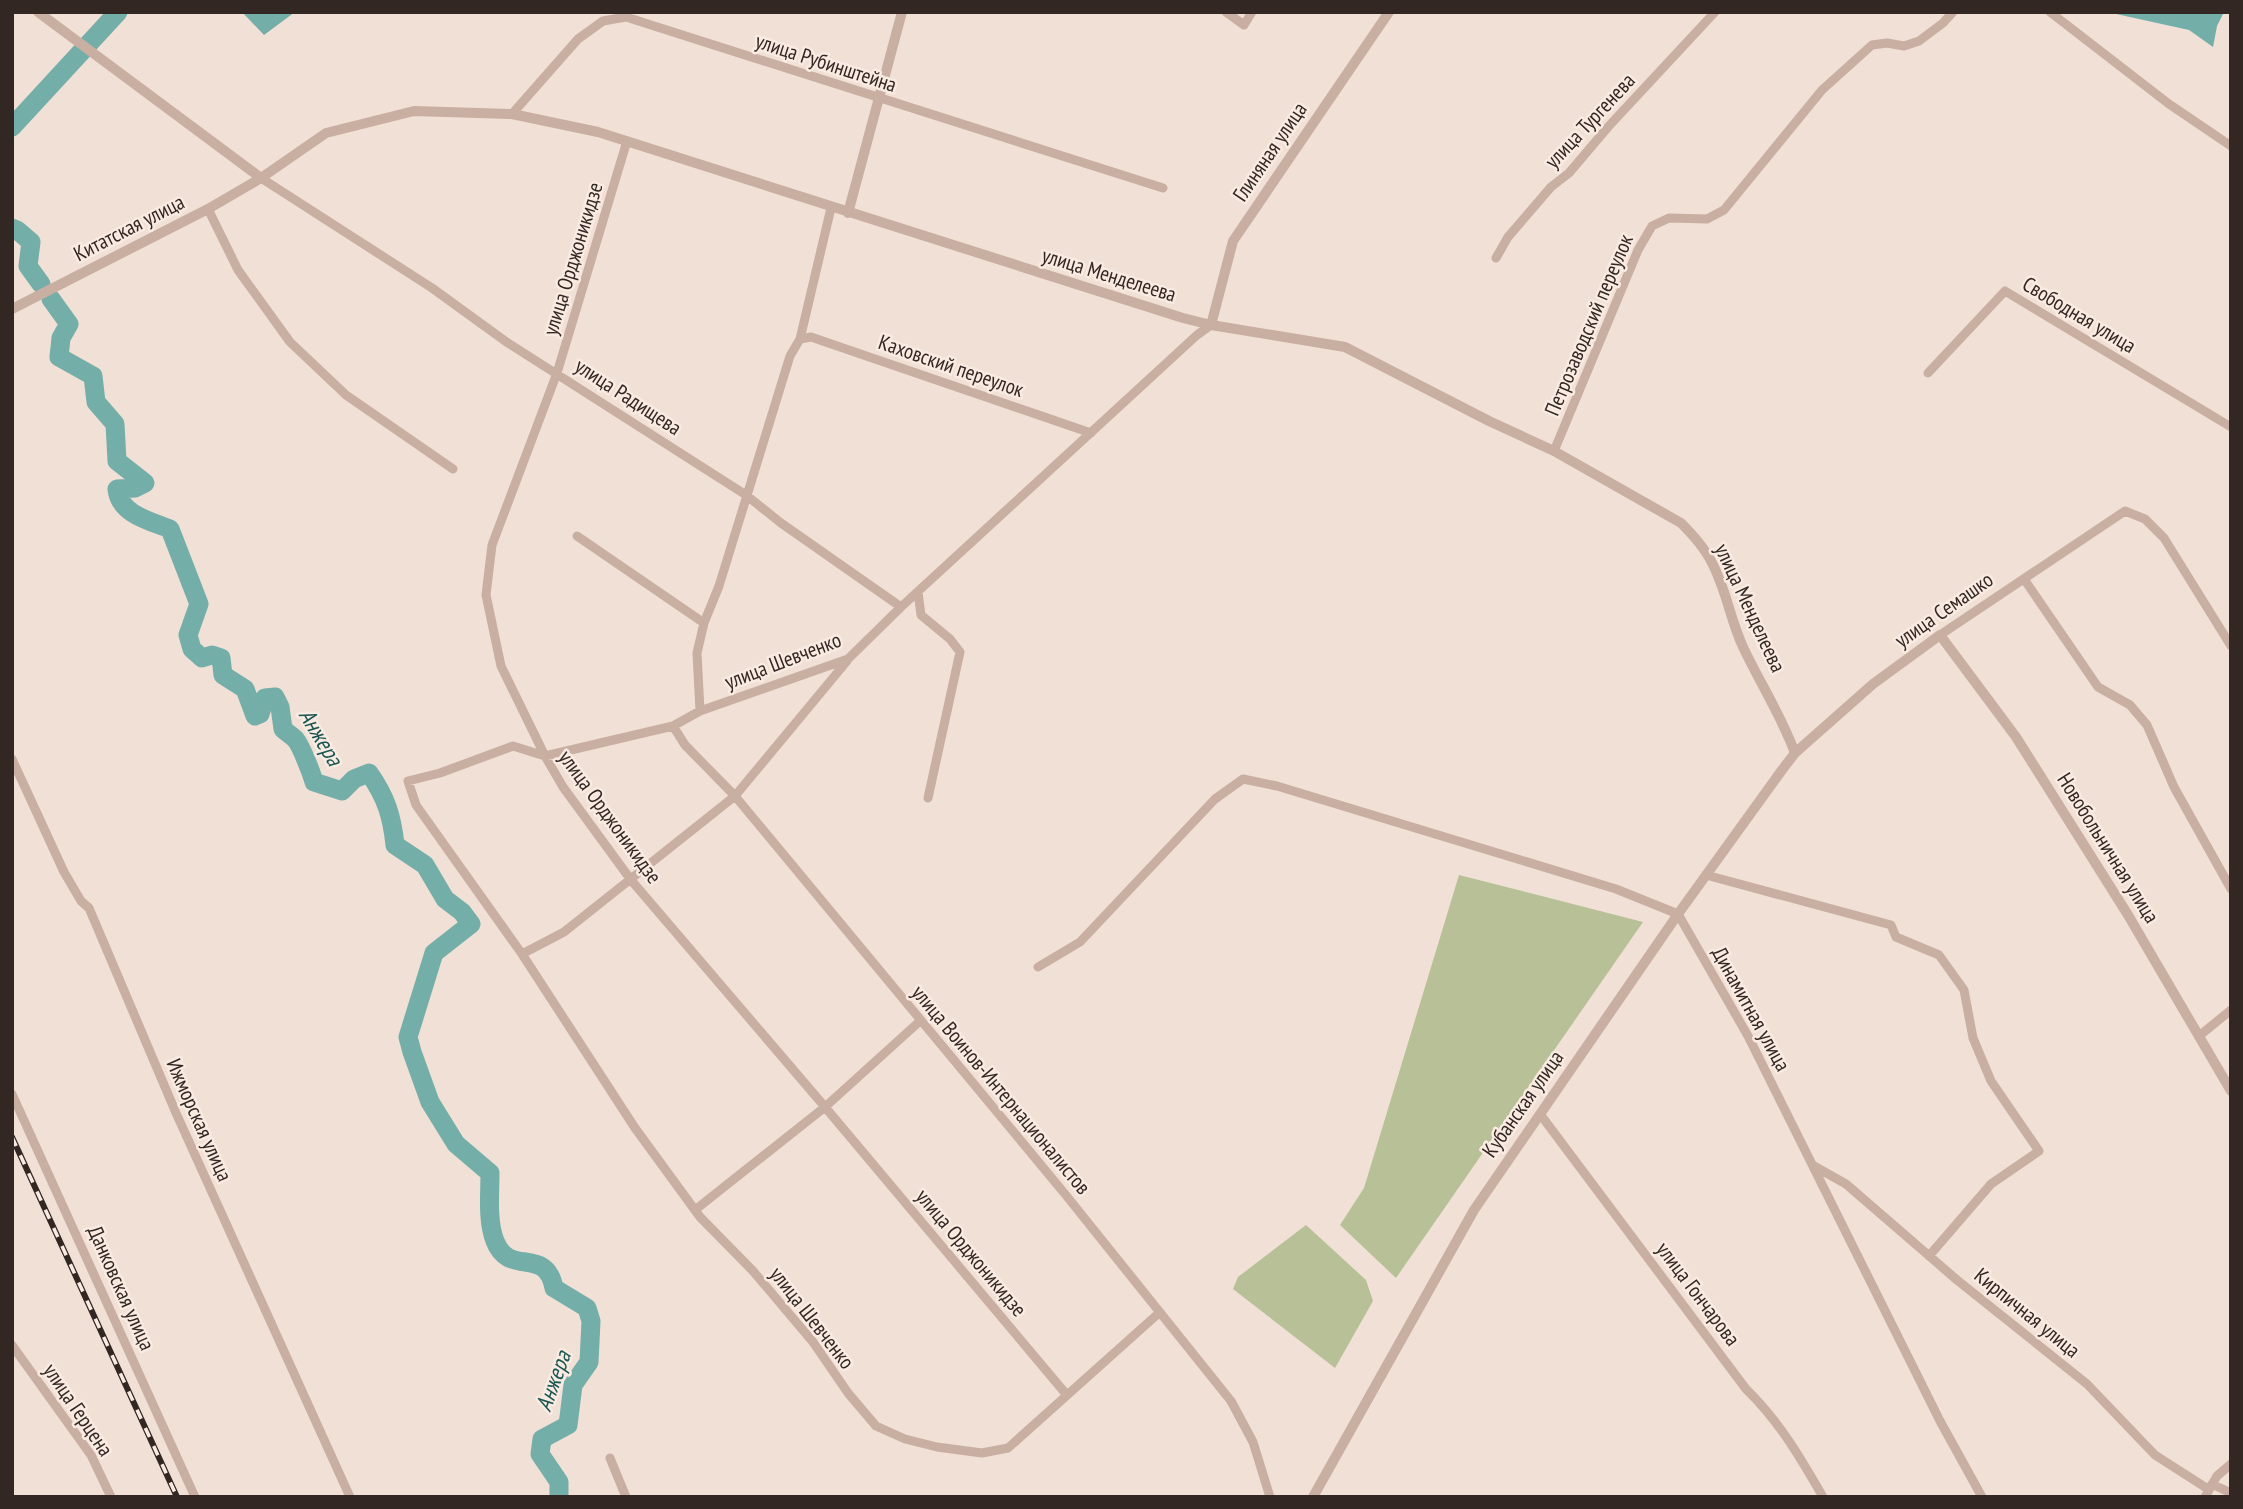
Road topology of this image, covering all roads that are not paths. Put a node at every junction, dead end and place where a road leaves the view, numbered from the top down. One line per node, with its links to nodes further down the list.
1 (38, 12): 13 (street)
2 (902, 12): 9 (street)
3 (1226, 12): 4 (street)
4 (1252, 12)
5 (1389, 12): 20 (street, Глиняная улица)
6 (1715, 12): 18 (street, улица Тургенева)
7 (1953, 12): 26 (street, Петрозаводский переулок)
8 (2050, 12): 12 (street)
9 (878, 98): 10 (street, улица Рубинштейна); 14 (street, улица Рубинштейна); 17 (street)
10 (512, 114): 11 (street, улица Менделеева); 13 (street, улица Менделеева)
11 (627, 141): 15 (street, улица Менделеева); 22 (street, улица Орджоникидзе)
12 (2231, 146)
13 (261, 178): 16 (street, Китатская улица); 22 (street, улица Радищева)
14 (1163, 188)
15 (831, 208): 17 (street, улица Менделеева); 21 (street)
16 (208, 209): 19 (street, Китатская улица); 27 (street)
17 (848, 213): 20 (street, улица Менделеева)
18 (1496, 258)
19 (12, 309)
20 (1211, 325): 25 (street, улица Шевченко); 26 (street, улица Менделеева)
21 (800, 339): 25 (street, Каховский переулок); 28 (street)
22 (557, 373): 28 (street, улица Радищева); 40 (street, улица Орджоникидзе)
23 (1928, 373): 24 (street, Свободная улица)
24 (2231, 428)
25 (1091, 433): 31 (street, улица Шевченко)
26 (1554, 451): 39 (street, улица Менделеева)
27 (453, 469)
28 (746, 495): 32 (street, улица Радищева); 33 (street)
29 (577, 536): 33 (street)
30 (2024, 579): 34 (street, улица Семашко); 35 (street, улица Семашко); 46 (street)
31 (918, 592): 32 (street, улица Шевченко); 43 (street)
32 (901, 607): 36 (street, улица Шевченко)
33 (704, 623): 37 (street)
34 (1940, 635): 39 (street, улица Семашко); 52 (street, Новобольничная улица)
35 (2231, 646)
36 (848, 659): 37 (street, улица Шевченко); 42 (street)
37 (700, 711): 38 (street, улица Шевченко)
38 (673, 726): 40 (street, улица Шевченко); 42 (street, улица Воинов-Интернационалистов)
39 (1795, 753): 44 (street, Кубанская улица)
40 (545, 756): 45 (street, улица Орджоникидзе); 48 (street, улица Шевченко)
41 (12, 759): 69 (street, Ижморская улица)
42 (735, 796): 45 (street); 51 (street, улица Воинов-Интернационалистов)
43 (928, 798)
44 (1706, 875): 47 (street, Кубанская улица); 59 (street)
45 (631, 880): 48 (street); 55 (street, улица Орджоникидзе)
46 (2231, 889)
47 (1678, 914): 49 (street); 56 (street, Кубанская улица); 57 (street, Динамитная улица)
48 (522, 954): 58 (street, улица Шевченко)
49 (1038, 967)
50 (2231, 1010): 52 (street)
51 (920, 1021): 55 (street); 60 (street, улица Воинов-Интернационалистов)
52 (2199, 1036): 53 (street, Новобольничная улица)
53 (2231, 1091)
54 (12, 1094): 68 (street, Данковская улица)
55 (825, 1107): 58 (street); 62 (street, улица Орджоникидзе)
56 (1540, 1114): 72 (street, Кубанская улица); 73 (street, улица Гончарова)
57 (1812, 1165): 59 (street, Кирпичная улица); 74 (street, Динамитная улица)
58 (695, 1210): 62 (street, улица Шевченко)
59 (1929, 1256): 65 (street, Кирпичная улица)
60 (1160, 1312): 62 (street, улица Шевченко); 71 (street, улица Воинов-Интернационалистов)
61 (12, 1345): 67 (street, улица Герцена)
62 (1066, 1394)
63 (610, 1458): 70 (street)
64 (2231, 1464): 65 (street)
65 (2208, 1490): 66 (street, Кирпичная улица)
66 (2231, 1493)
67 (111, 1497)
68 (195, 1497)
69 (350, 1497)
70 (626, 1497)
71 (1270, 1497)
72 (1313, 1497)
73 (1822, 1497)
74 (1982, 1497)

